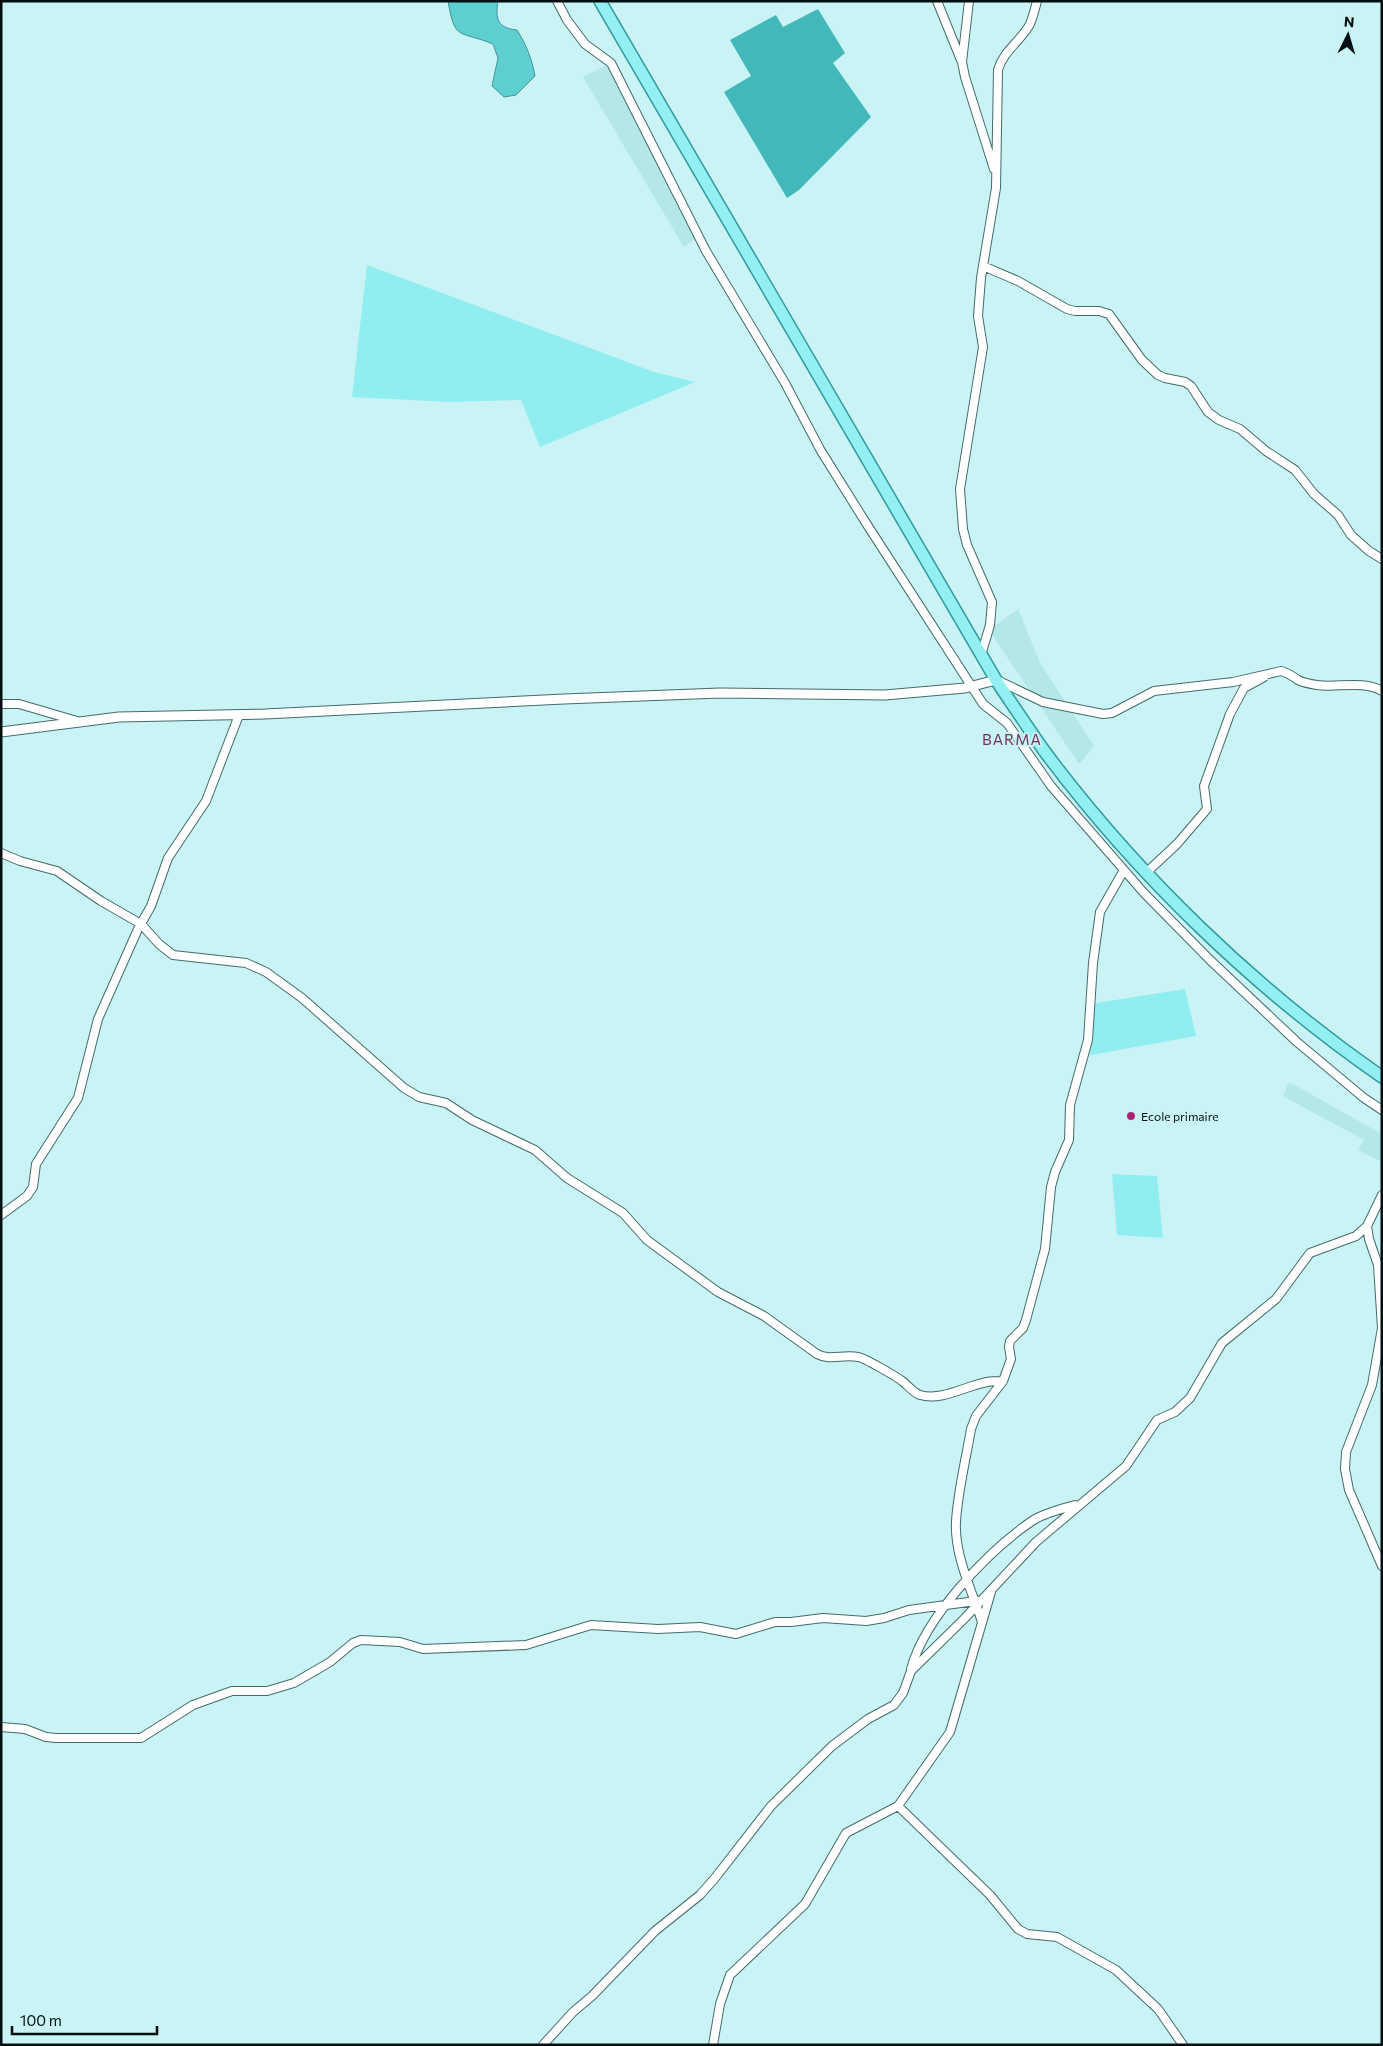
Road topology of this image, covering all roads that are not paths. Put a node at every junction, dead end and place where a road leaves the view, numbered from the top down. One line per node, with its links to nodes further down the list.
1 (557, 1): 13 (street)
2 (600, 1): 10 (main road)
3 (937, 1): 6 (street)
4 (969, 1): 6 (street)
5 (1037, 1): 7 (street)
6 (962, 62): 7 (street)
7 (996, 174): 8 (street)
8 (983, 266): 9 (street); 10 (street)
9 (1382, 558)
10 (982, 655): 12 (main road)
11 (1268, 674): 12 (street); 14 (street); 21 (street)
12 (996, 680): 13 (street); 21 (main road)
13 (970, 686): 16 (street); 20 (street)
14 (1382, 692)
15 (1, 704): 17 (street)
16 (239, 715): 17 (street); 22 (street)
17 (77, 721): 18 (street)
18 (1, 732)
19 (1, 853): 22 (street)
20 (1124, 870): 24 (street); 29 (street)
21 (1147, 872): 23 (main road)
22 (141, 924): 26 (street); 29 (street)
23 (1382, 1077)
24 (1382, 1110)
25 (1382, 1195): 27 (street)
26 (1, 1215)
27 (1367, 1226): 28 (street); 30 (street)
28 (1382, 1316): 31 (street)
29 (1002, 1381): 32 (street)
30 (1081, 1502): 32 (street); 33 (street)
31 (1382, 1566)
32 (968, 1580): 34 (street); 35 (street)
33 (992, 1590): 34 (street); 36 (street)
34 (978, 1602): 35 (street); 36 (street); 37 (street)
35 (946, 1604): 37 (street); 38 (street)
36 (982, 1622): 39 (street)
37 (911, 1671): 40 (street)
38 (1, 1727)
39 (898, 1806): 41 (street); 42 (street)
40 (543, 2045)
41 (713, 2045)
42 (1183, 2045)

